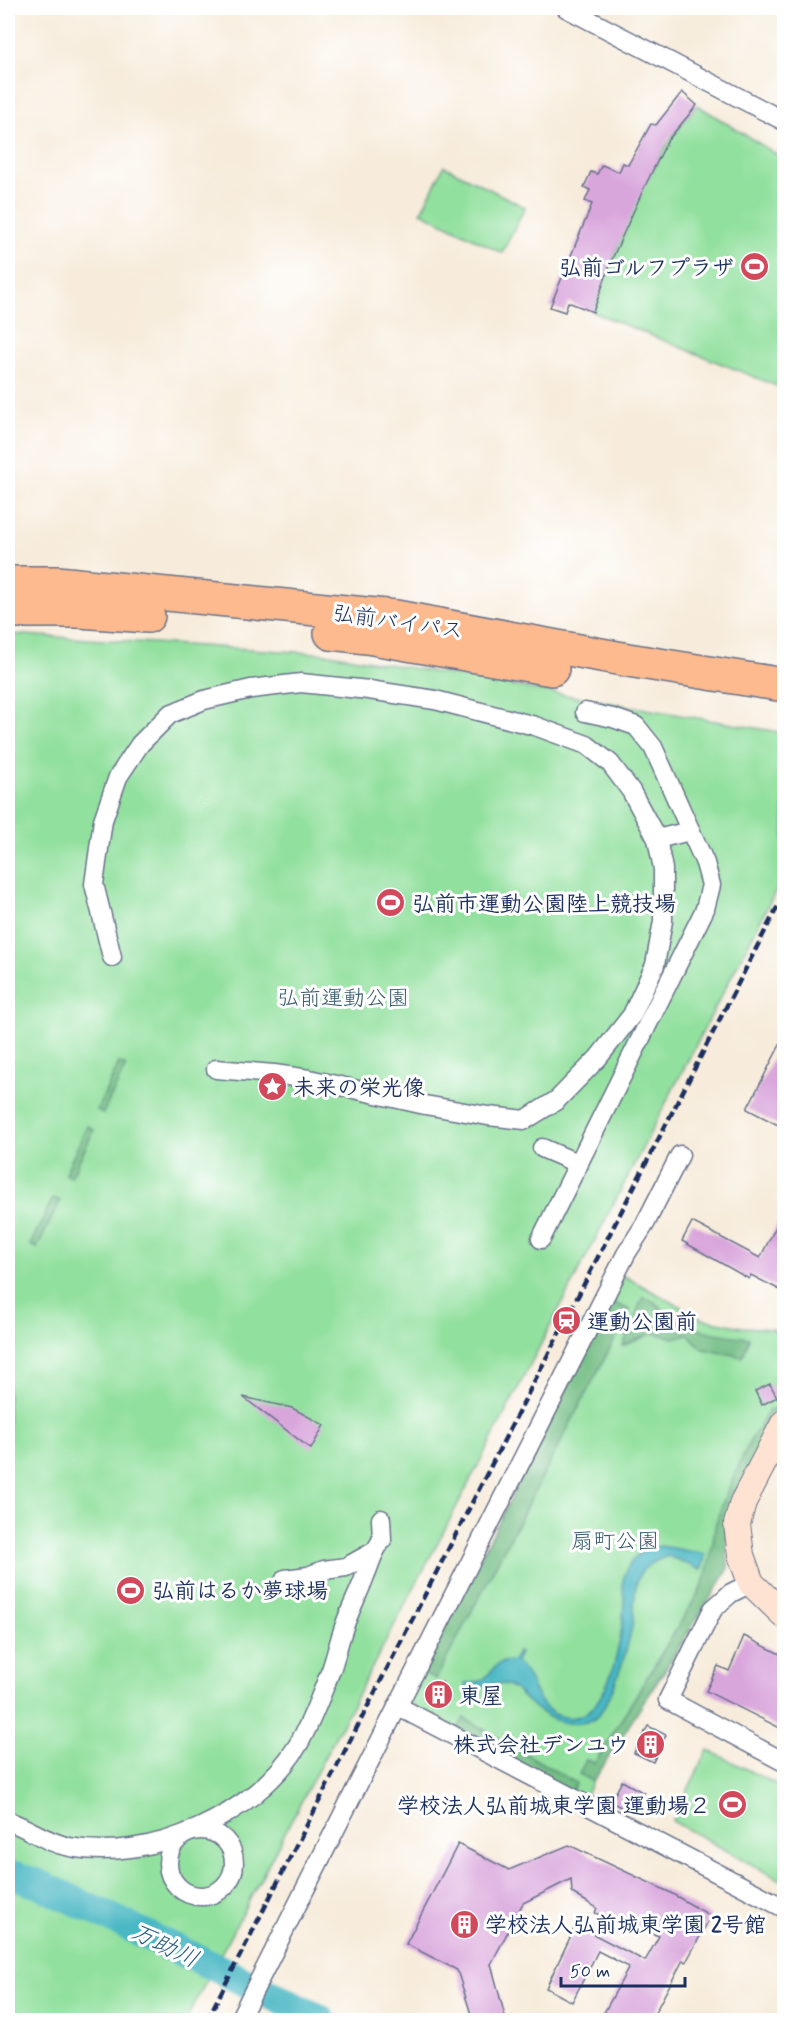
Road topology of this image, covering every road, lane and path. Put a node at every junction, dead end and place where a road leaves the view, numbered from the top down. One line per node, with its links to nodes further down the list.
1 (566, 8): 2 (street)
2 (784, 121)
3 (8, 583): 5 (highway, 弘前バイパス)
4 (8, 611): 6 (highway, 弘前バイパス)
5 (784, 685)
6 (784, 708)
7 (585, 712): 8 (street)
8 (690, 831): 9 (street); 14 (street)
9 (657, 839): 10 (street); 11 (street)
10 (112, 957)
11 (216, 1069)
12 (542, 1148): 14 (street)
13 (680, 1155): 22 (street)
14 (579, 1164): 15 (street)
15 (541, 1239)
16 (784, 1423): 20 (street)
17 (381, 1518): 18 (street)
18 (373, 1552): 19 (street); 24 (street)
19 (285, 1579)
20 (751, 1583): 21 (street); 23 (street)
21 (784, 1615)
22 (397, 1706): 25 (street); 26 (street)
23 (784, 1761)
24 (8, 1821)
25 (784, 1908)
26 (243, 2014)

